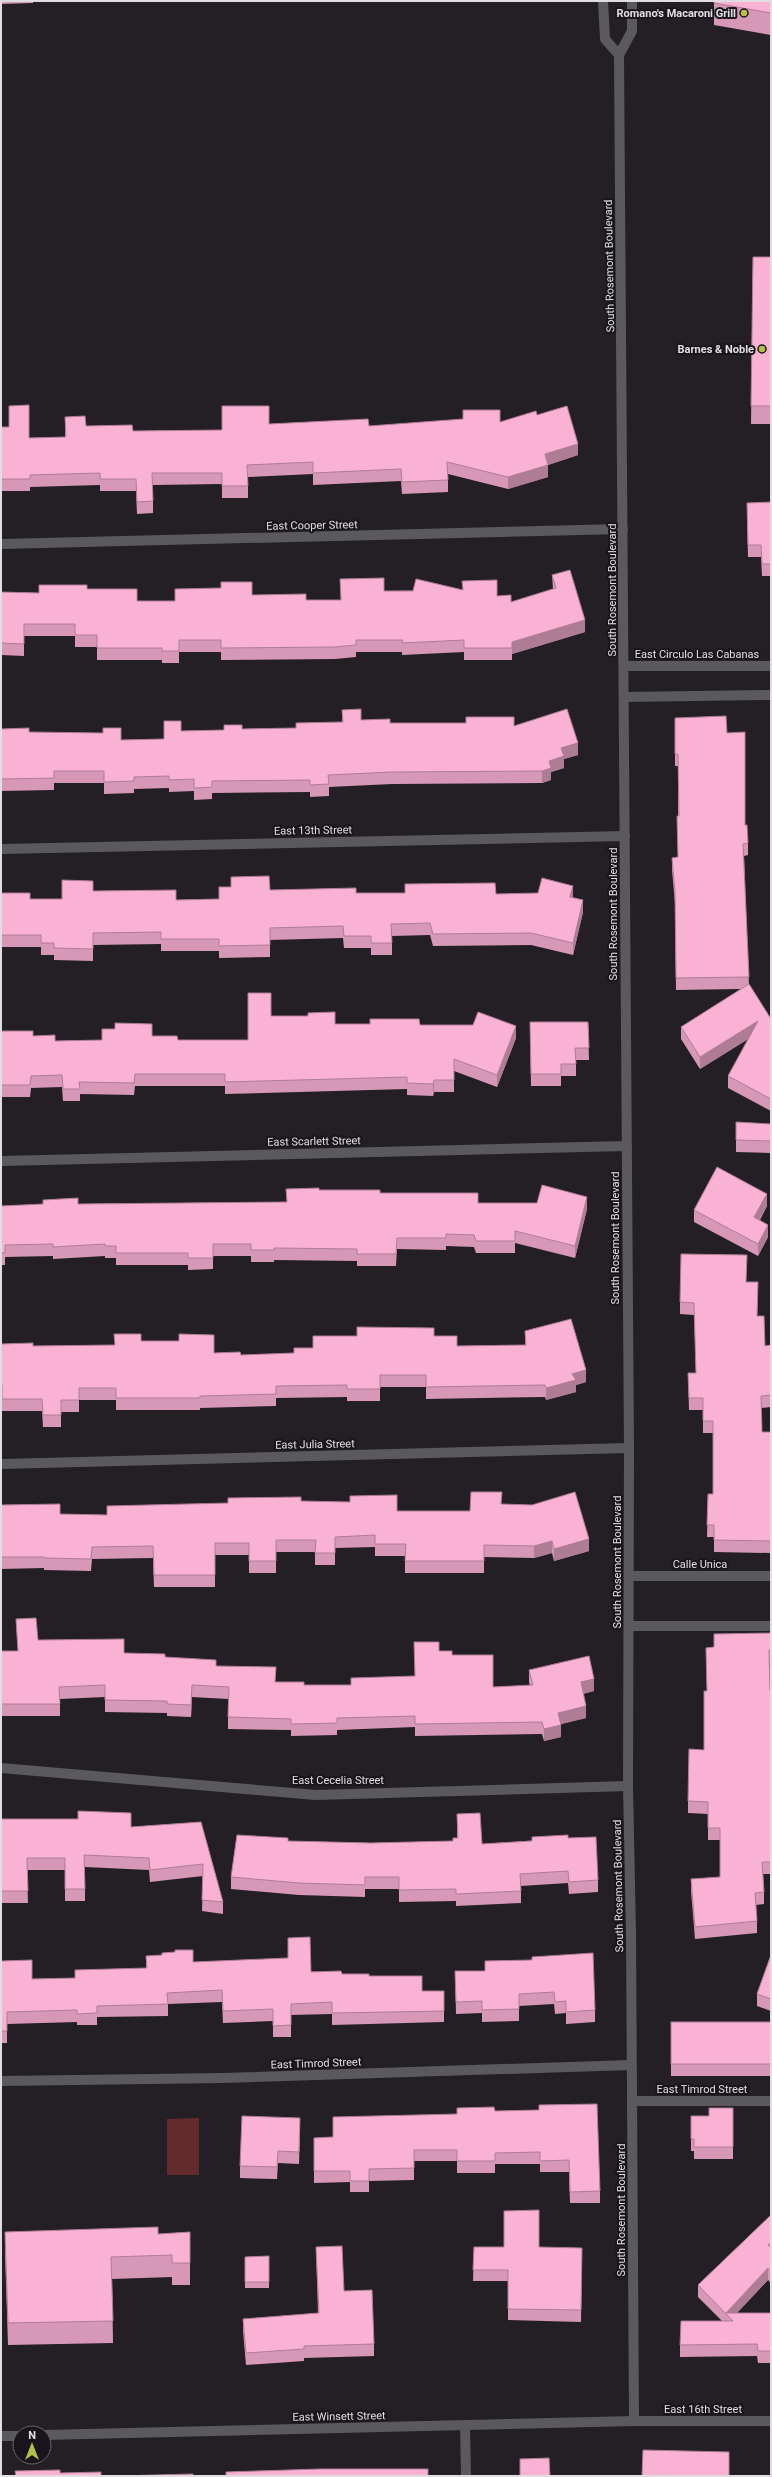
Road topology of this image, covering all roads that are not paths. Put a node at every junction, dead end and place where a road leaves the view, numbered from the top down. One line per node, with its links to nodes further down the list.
1 (603, 1): 3 (street)
2 (632, 1): 3 (street, South Rosemont Boulevard)
3 (619, 55): 4 (street, South Rosemont Boulevard)
4 (623, 529): 5 (street, East Cooper Street); 6 (street, South Rosemont Boulevard)
5 (1, 544)
6 (624, 666): 7 (street, East Circulo Las Cabanas); 9 (street, South Rosemont Boulevard)
7 (771, 666)
8 (771, 695): 9 (street)
9 (624, 697): 10 (street, South Rosemont Boulevard)
10 (625, 836): 11 (street, East 13th Street); 12 (street, South Rosemont Boulevard)
11 (1, 849)
12 (627, 1146): 13 (street, East Scarlett Street); 14 (street, South Rosemont Boulevard)
13 (1, 1161)
14 (629, 1448): 15 (street, East Julia Street); 16 (street, South Rosemont Boulevard)
15 (1, 1464)
16 (629, 1576): 17 (street, Calle Unica); 18 (street, South Rosemont Boulevard)
17 (771, 1576)
18 (630, 1626): 19 (street); 21 (street, South Rosemont Boulevard)
19 (771, 1626)
20 (1, 1768): 21 (street, East Cecelia Street)
21 (628, 1786): 22 (street, South Rosemont Boulevard)
22 (631, 2065): 23 (street, East Timrod Street); 24 (street, South Rosemont Boulevard)
23 (1, 2081)
24 (632, 2101): 25 (street, East Timrod Street); 26 (street, South Rosemont Boulevard)
25 (771, 2101)
26 (634, 2421): 27 (street, East 16th Street); 28 (street, East Winsett Street)
27 (771, 2421)
28 (465, 2425): 29 (street, East Winsett Street); 32 (street)
29 (52, 2435)
30 (1, 2436): 31 (street)
31 (12, 2436)
32 (466, 2476)

